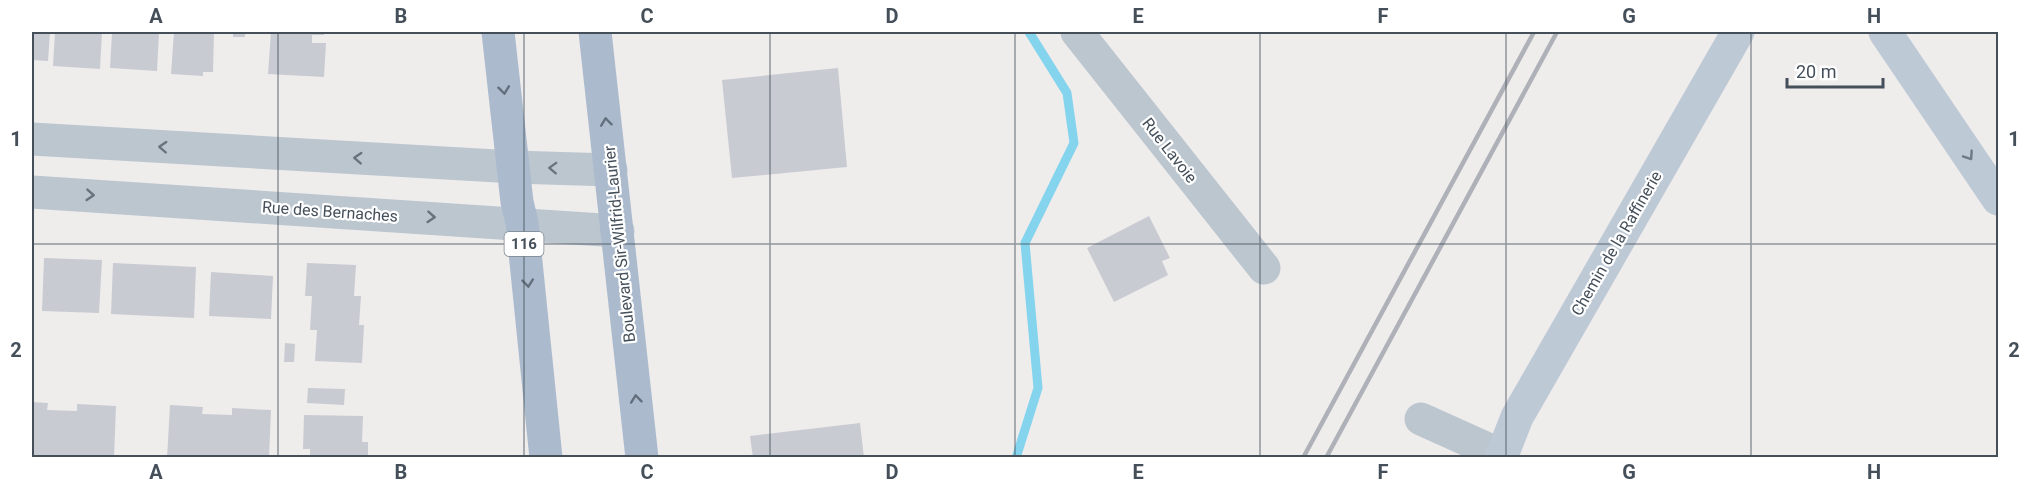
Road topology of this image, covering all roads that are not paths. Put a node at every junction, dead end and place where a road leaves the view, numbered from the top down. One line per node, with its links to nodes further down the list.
1 (498, 32): 7 (main road, 116, one-way to 7)
2 (595, 32): 8 (main road, Boulevard Sir-Wilfrid-Laurier, one-way to 2)
3 (1077, 32): 13 (street, Rue Lavoie)
4 (1738, 32): 15 (street, Chemin de la Raffinerie)
5 (1885, 32): 10 (street, one-way to 10)
6 (39, 140): 7 (street, Rue des Bernaches, one-way to 6); 9 (street, Rue des Bernaches)
7 (513, 167): 8 (street, Rue des Bernaches, one-way to 7); 11 (main road, 116)
8 (611, 170): 12 (main road, Boulevard Sir-Wilfrid-Laurier)
9 (37, 192): 11 (street, Rue des Bernaches, one-way to 11)
10 (1998, 199)
11 (522, 223): 12 (street, Rue des Bernaches); 16 (main road, 116, one-way to 16)
12 (618, 231): 17 (main road, Boulevard Sir-Wilfrid-Laurier, one-way to 12)
13 (1264, 268)
14 (1421, 419): 15 (street)
15 (1501, 456)
16 (546, 458)
17 (642, 458)

